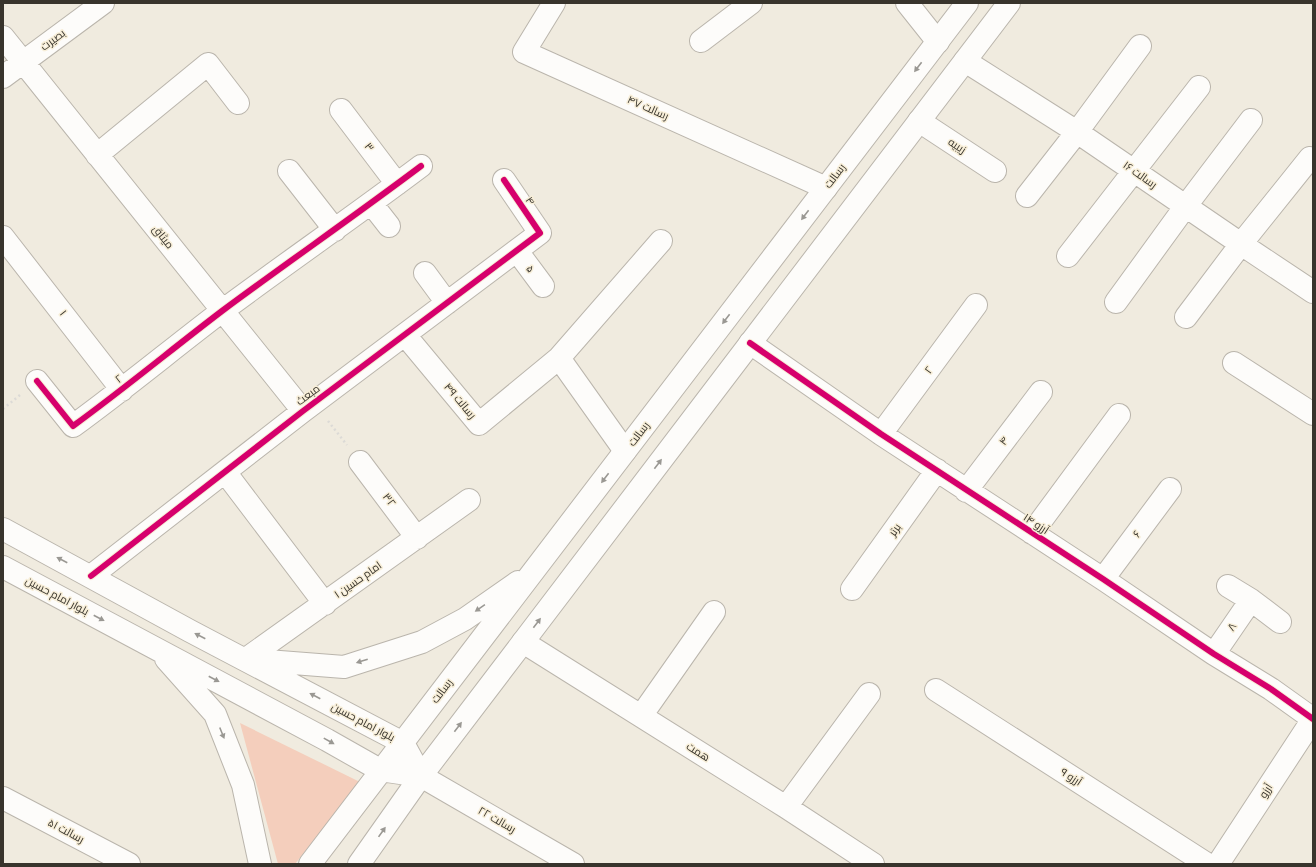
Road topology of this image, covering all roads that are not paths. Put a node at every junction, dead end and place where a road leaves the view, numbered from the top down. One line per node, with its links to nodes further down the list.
1 (103, 3): 12 (street, بصیرت)
2 (554, 3): 28 (street, رسالت ۴۷)
3 (751, 3): 8 (street)
4 (907, 3): 9 (street)
5 (967, 3): 9 (street, رسالت)
6 (1009, 3): 11 (street)
7 (3, 37): 12 (street, میثاق)
8 (700, 41)
9 (938, 42): 28 (street, رسالت, one-way to 28)
10 (1140, 46): 19 (street)
11 (965, 61): 18 (street); 19 (street, رسالت ۱۶)
12 (23, 62): 13 (street, بصیرت); 20 (street, میثاق)
13 (3, 77)
14 (1199, 87): 25 (street)
15 (238, 102): 20 (street)
16 (341, 110): 27 (street, ۳)
17 (1251, 120): 31 (street)
18 (919, 121): 24 (street, زیبیه); 49 (street)
19 (1077, 132): 25 (street, رسالت ۱۶); 29 (street)
20 (97, 154): 46 (street, میثاق)
21 (1310, 158): 37 (street)
22 (421, 166): 27 (street, ۲)
23 (289, 171): 33 (street)
24 (995, 171)
25 (1134, 171): 31 (street, رسالت ۱۶); 39 (street)
26 (504, 180): 34 (street, ۴)
27 (397, 184): 30 (street, ۲)
28 (826, 188): 59 (street, رسالت, one-way to 59)
29 (1027, 196)
30 (371, 203): 32 (street); 33 (street, ۲)
31 (1185, 207): 37 (street, رسالت ۱۶); 43 (street)
32 (389, 226)
33 (334, 230): 46 (street, ۲)
34 (540, 233): 38 (street, مبعث)
35 (3, 236): 53 (street, ۱)
36 (661, 241): 50 (street, رسالت ۴۹)
37 (1241, 244): 42 (street, رسالت ۱۶); 47 (street)
38 (516, 251): 41 (street, ۵); 44 (street, مبعث)
39 (1068, 256)
40 (425, 273): 44 (street)
41 (543, 286)
42 (1313, 292)
43 (1116, 302)
44 (447, 303): 48 (street, مبعث)
45 (976, 305): 58 (street, ۲)
46 (222, 312): 53 (street, ۲); 55 (street, میثاق)
47 (1186, 317)
48 (405, 335): 50 (street, رسالت ۴۹); 55 (street, مبعث)
49 (750, 343): 58 (street, ۱۴ آرزو); 79 (street, one-way to 49)
50 (559, 358): 59 (street)
51 (1234, 363): 56 (street)
52 (37, 381): 53 (street, ۲)
53 (122, 390)
54 (1041, 392): 64 (street, ۴)
55 (308, 407): 62 (street, مبعث)
56 (1313, 414)
57 (1119, 415): 67 (street)
58 (881, 434): 61 (street, ۱۴ آرزو)
59 (625, 451): 70 (street, رسالت, one-way to 70)
60 (360, 462): 68 (street, ۳۲)
61 (937, 470): 64 (street, ۱۴ آرزو); 74 (street, برتر)
62 (225, 472): 71 (street, مبعث); 76 (street)
63 (1170, 489): 72 (street, ۶)
64 (966, 491): 67 (street, ۱۴ آرزو)
65 (469, 500): 68 (street, امام حسین ۱)
66 (3, 529): 71 (street, بلوار امام حسین, one-way to 66)
67 (1032, 533): 72 (street, ۱۴ آرزو)
68 (417, 538): 76 (street, امام حسین ۱)
69 (3, 567): 80 (street, بلوار امام حسین, one-way to 80)
70 (535, 569): 82 (street, one-way to 82); 87 (street, رسالت)
71 (91, 576): 82 (street, بلوار امام حسین, one-way to 71)
72 (1103, 579): 81 (street, ۱۴ آرزو)
73 (1228, 586): 75 (street)
74 (852, 589)
75 (1251, 600): 78 (street); 81 (street, ۸)
76 (325, 604): 82 (street, امام حسین ۱)
77 (714, 612): 85 (street)
78 (1280, 622)
79 (523, 642): 85 (street, همت); 89 (street, one-way to 79)
80 (155, 648): 88 (street, بلوار امام حسین, one-way to 88); 93 (street, one-way to 93)
81 (1214, 654): 86 (street, ۱۴ آرزو)
82 (246, 659): 87 (street, بلوار امام حسین, one-way to 82)
83 (936, 690): 98 (street, ۹ آرزو)
84 (869, 694): 91 (street)
85 (641, 716): 91 (street, همت)
86 (1313, 719): 99 (street, آرزو)
87 (403, 743): 88 (street, رسالت); 89 (street, بلوار امام حسین)
88 (380, 770): 89 (street, بلوار امام حسین); 94 (street, رسالت)
89 (421, 776): 95 (street, one-way to 89); 96 (street, رسالت ۲۲)
90 (3, 798): 92 (street, رسالت ۵۱)
91 (786, 807): 97 (street, همت)
92 (129, 864)
93 (260, 864)
94 (310, 864)
95 (359, 864)
96 (573, 864)
97 (873, 864)
98 (1207, 864)
99 (1218, 864)

